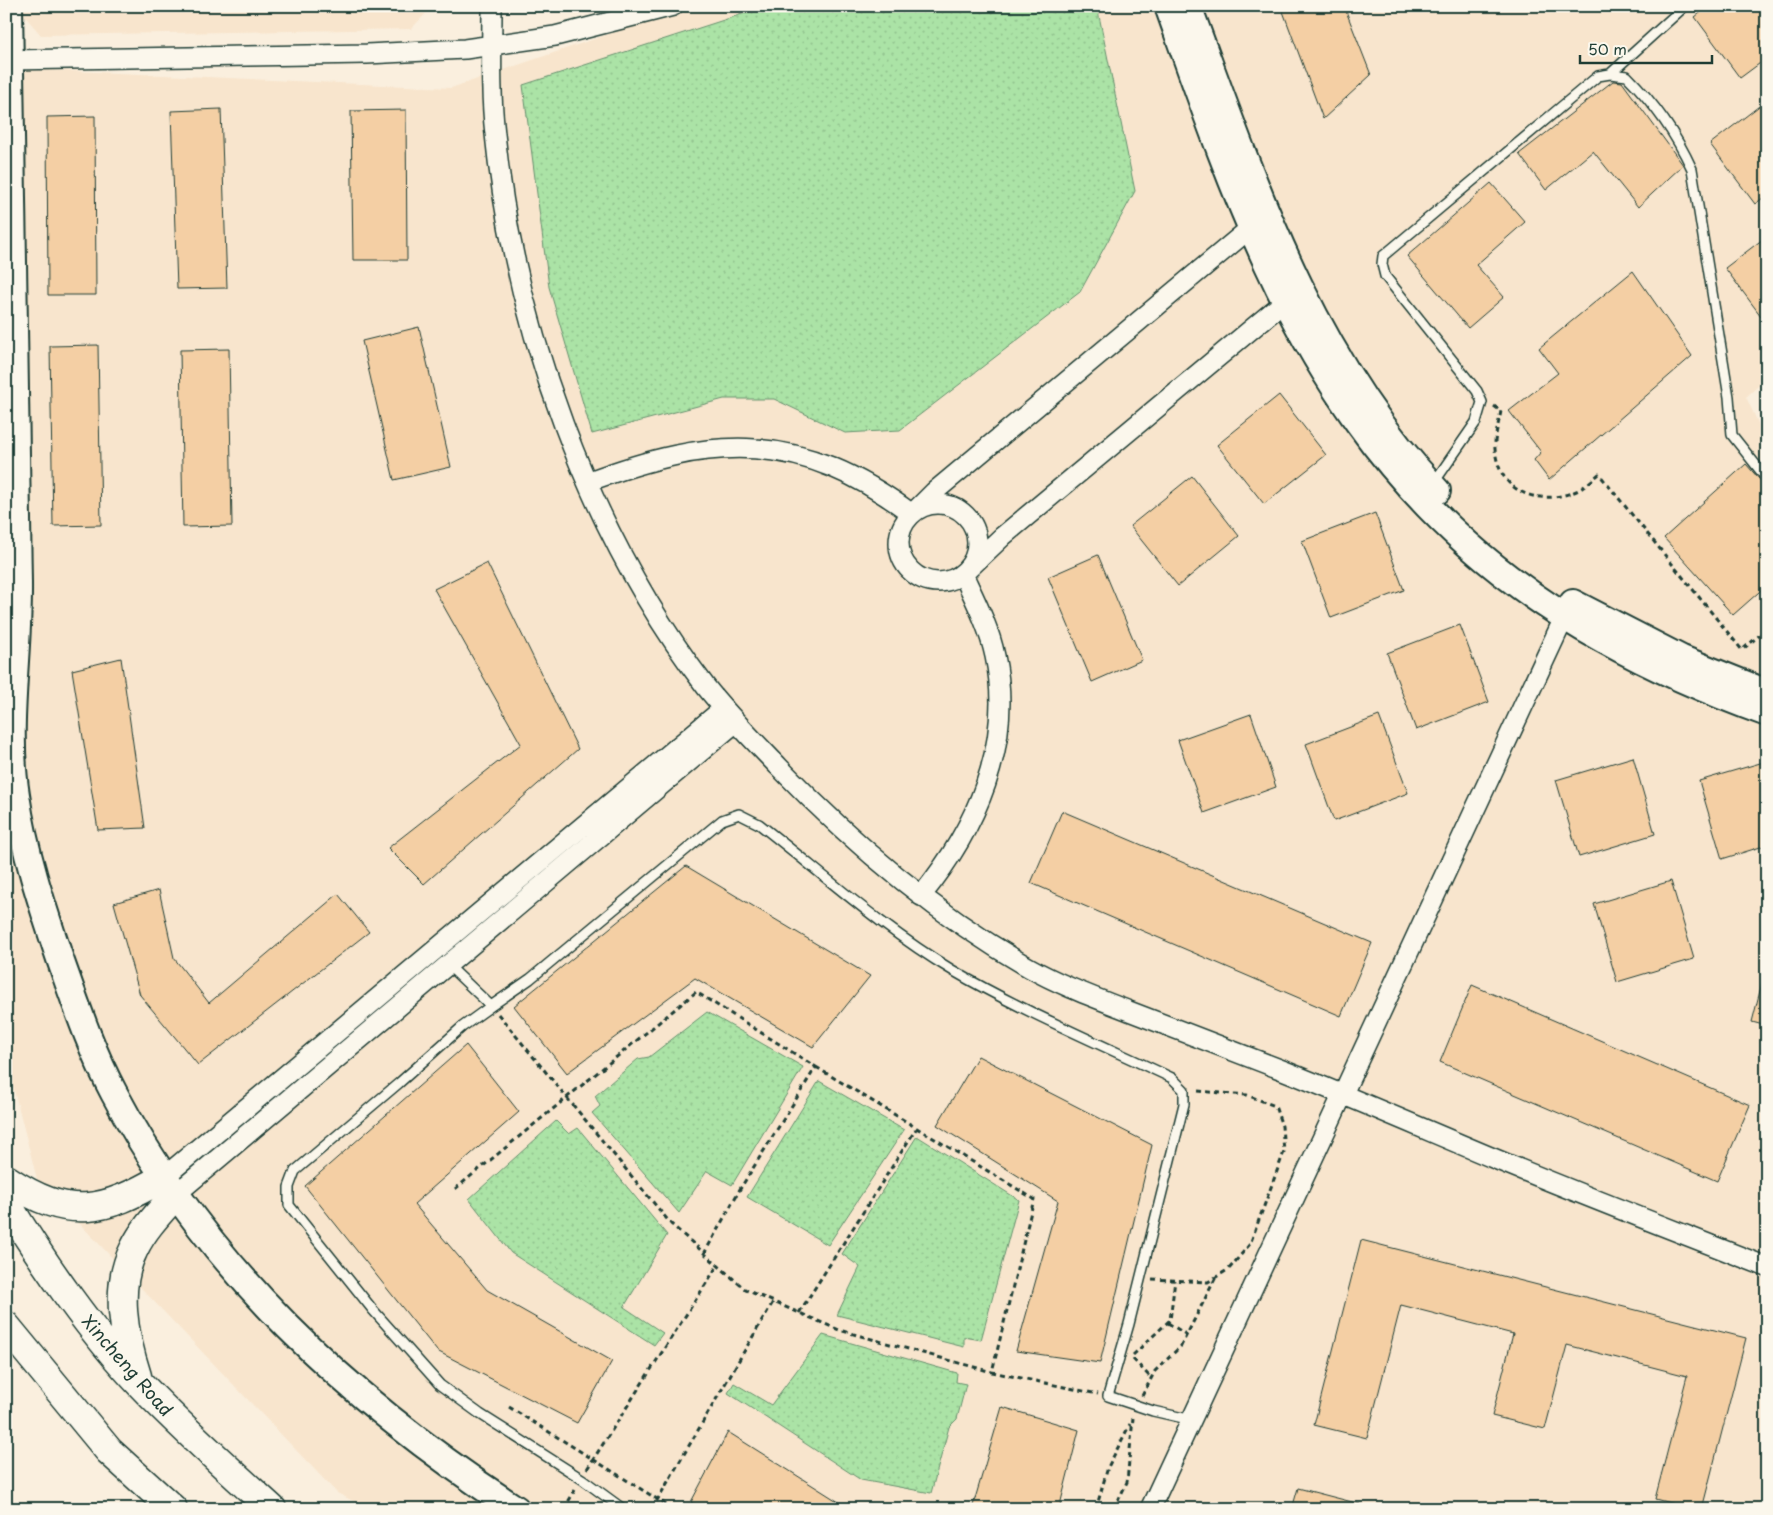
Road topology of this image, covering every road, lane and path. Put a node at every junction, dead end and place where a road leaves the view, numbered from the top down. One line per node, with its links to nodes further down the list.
1 (8, 6): 8 (main road)
2 (492, 6): 7 (street)
3 (673, 6): 7 (street)
4 (1168, 6): 10 (main road)
5 (1188, 6): 10 (main road)
6 (1685, 6): 9 (lane)
7 (492, 46): 8 (street); 14 (street)
8 (10, 60): 33 (main road)
9 (1610, 74): 12 (lane); 13 (lane)
10 (1259, 220): 11 (main road); 16 (street)
11 (1293, 295): 15 (main road); 17 (street); 18 (main road)
12 (1477, 391): 15 (lane); 19 (path)
13 (1767, 479)
14 (587, 482): 16 (street); 21 (street)
15 (1432, 486): 18 (main road)
16 (912, 514): 17 (street); 17 (street)
17 (963, 574): 24 (street)
18 (1568, 610): 20 (main road); 22 (main road); 30 (street)
19 (1767, 629)
20 (1767, 693)
21 (724, 708): 23 (street); 33 (street)
22 (1767, 713)
23 (736, 722): 24 (street); 25 (street)
24 (921, 896): 30 (street)
25 (448, 965): 26 (lane); 33 (street)
26 (491, 1006): 28 (lane); 29 (path); 56 (lane)
27 (816, 1067): 29 (path); 31 (path); 36 (path)
28 (1184, 1090): 39 (path); 40 (lane)
29 (567, 1095): 34 (path); 36 (path)
30 (1343, 1095): 38 (street); 53 (street)
31 (916, 1129): 43 (path); 47 (path)
32 (6, 1179): 33 (main road)
33 (170, 1186): 49 (main road); 60 (main road)
34 (455, 1189)
35 (6, 1202): 49 (main road, Xincheng Road)
36 (704, 1254): 37 (path)
37 (718, 1265): 42 (path); 55 (path)
38 (1767, 1267)
39 (1216, 1277): 41 (path); 46 (path)
40 (1140, 1279): 41 (path); 50 (lane)
41 (1175, 1280): 44 (path)
42 (773, 1302): 43 (path); 57 (path)
43 (799, 1313): 47 (path)
44 (1168, 1322): 46 (path); 48 (path)
45 (6, 1326): 58 (main road)
46 (1187, 1335): 48 (path)
47 (992, 1372): 50 (path)
48 (1151, 1378): 51 (path)
49 (140, 1384): 59 (main road, Xincheng Road)
50 (1108, 1396): 51 (lane)
51 (1137, 1406): 53 (lane); 54 (path)
52 (509, 1407): 55 (path)
53 (1192, 1420): 67 (street)
54 (1131, 1422): 65 (path); 66 (path)
55 (593, 1459): 56 (path); 57 (path)
56 (582, 1479): 61 (path); 62 (lane)
57 (658, 1500): 63 (path); 64 (path)
58 (173, 1509)
59 (272, 1509)
60 (516, 1509)
61 (564, 1509)
62 (623, 1509)
63 (652, 1509)
64 (673, 1509)
65 (1096, 1509)
66 (1114, 1509)
67 (1150, 1509)

